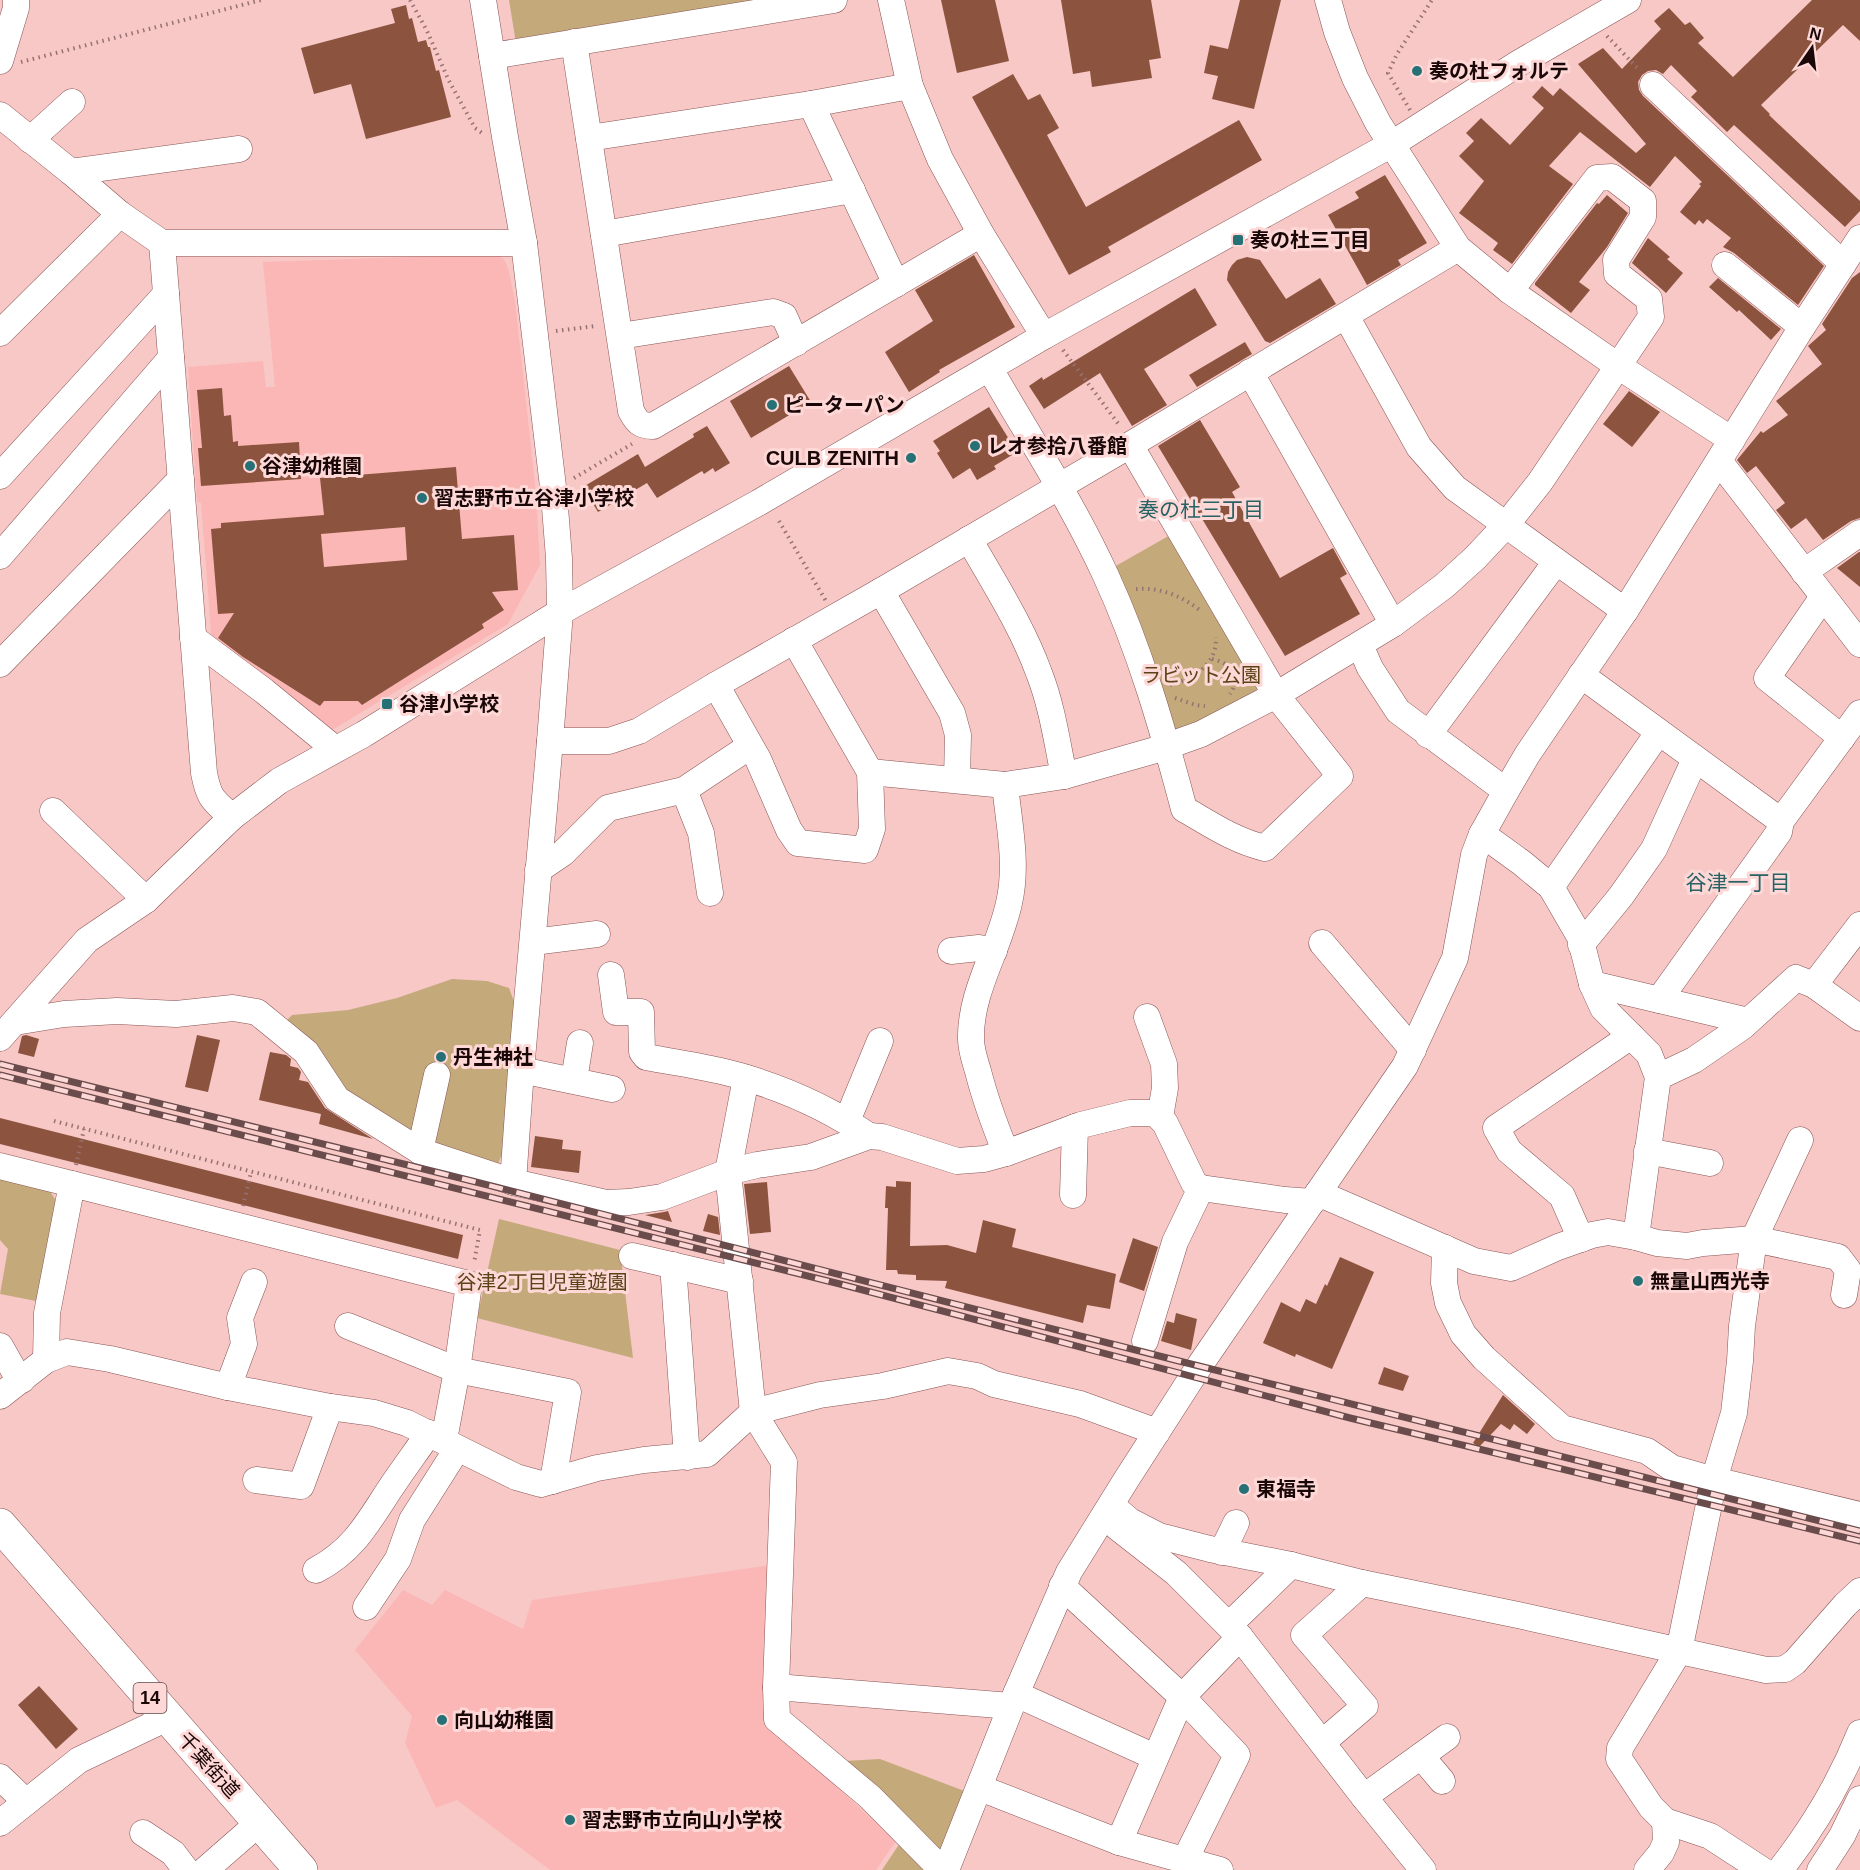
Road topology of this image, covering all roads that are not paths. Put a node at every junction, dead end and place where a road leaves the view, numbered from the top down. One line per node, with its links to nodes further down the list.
1 (16, 0): 9 (street)
2 (483, 0): 8 (street)
3 (834, 0): 7 (street)
4 (891, 0): 11 (street)
5 (1328, 0): 17 (street)
6 (1628, 0): 17 (street)
7 (574, 42): 8 (street); 15 (street)
8 (492, 56): 25 (street)
9 (6, 63)
10 (1653, 85): 27 (street)
11 (910, 86): 13 (street); 23 (street)
12 (72, 102): 16 (street)
13 (811, 104): 15 (street); 20 (street)
14 (0, 115): 16 (street)
15 (589, 138): 22 (street)
16 (30, 140): 19 (street)
17 (1392, 144): 26 (street); 36 (street)
18 (239, 149): 19 (street)
19 (71, 172): 21 (street)
20 (852, 190): 22 (street); 29 (street)
21 (120, 214): 24 (street); 33 (street)
22 (604, 234): 35 (street)
23 (981, 234): 29 (street); 36 (street)
24 (162, 243): 25 (street); 31 (street)
25 (524, 243): 56 (street)
26 (1458, 248): 30 (street); 32 (street)
27 (1854, 251): 34 (street)
28 (1725, 265): 34 (street)
29 (896, 284): 37 (street)
30 (1510, 291): 39 (street); 39 (street)
31 (166, 294): 38 (street); 44 (street)
32 (1346, 316): 41 (street); 47 (street)
33 (3, 323)
34 (1802, 327): 43 (street)
35 (619, 330): 37 (street); 37 (street)
36 (1053, 342): 40 (street)
37 (796, 343)
38 (171, 358): 45 (street); 50 (street)
39 (1618, 366): 43 (street); 47 (street)
40 (990, 369): 46 (street); 56 (street)
41 (1250, 372): 42 (street); 57 (street)
42 (1131, 445): 46 (street); 65 (street)
43 (1725, 451): 52 (street); 55 (street)
44 (0, 476)
45 (181, 479): 58 (street); 62 (street)
46 (1059, 486): 49 (street); 72 (street)
47 (1506, 525): 51 (street); 57 (street)
48 (1860, 533): 52 (street)
49 (969, 539): 53 (street); 76 (street)
50 (0, 556)
51 (1556, 562): 55 (street); 68 (street)
52 (1804, 572): 54 (street)
53 (881, 591): 59 (street); 77 (street)
54 (1823, 597): 60 (street); 69 (street)
55 (1625, 611): 63 (street)
56 (560, 612): 70 (street); 73 (street)
57 (1393, 624): 61 (street)
58 (193, 638): 73 (street); 82 (street)
59 (794, 640): 64 (street); 75 (street)
60 (1860, 644)
61 (1360, 645): 65 (street); 68 (street)
62 (0, 664)
63 (1581, 675): 67 (street); 80 (street)
64 (716, 685): 70 (street); 71 (street)
65 (1276, 695): 72 (street); 72 (street)
66 (1860, 713): 69 (street)
67 (1658, 733): 74 (street); 86 (street)
68 (1428, 735): 80 (street)
69 (1842, 738): 83 (street)
70 (550, 741): 85 (street)
71 (750, 746): 75 (street); 79 (street)
72 (1167, 746): 76 (street)
73 (335, 749): 82 (street)
74 (1695, 759): 83 (street); 93 (street)
75 (870, 772): 77 (street)
76 (1064, 776): 78 (street)
77 (957, 780): 78 (street)
78 (1005, 785): 95 (street)
79 (684, 790): 85 (street); 87 (street)
80 (1506, 790): 84 (street)
81 (53, 812): 88 (street)
82 (232, 817): 88 (street)
83 (1781, 821): 99 (street)
84 (1482, 834): 86 (street); 107 (street)
85 (538, 870): 91 (street)
86 (1551, 887): 93 (street)
87 (710, 893)
88 (146, 900): 103 (street)
89 (1860, 925): 98 (street)
90 (597, 934): 91 (street)
91 (533, 942): 108 (street)
92 (1322, 943): 107 (street)
93 (1581, 945): 97 (street)
94 (951, 951): 95 (street)
95 (994, 951): 121 (street)
96 (611, 975): 111 (street)
97 (1592, 984): 99 (street); 104 (street)
98 (1814, 985): 101 (street); 102 (street)
99 (1659, 1000): 102 (street)
100 (1147, 1017): 114 (street)
101 (1860, 1018)
102 (1748, 1021): 110 (street)
103 (4, 1034): 119 (street)
104 (1631, 1036): 110 (street); 131 (street)
105 (880, 1041): 115 (street)
106 (580, 1043): 112 (street)
107 (1413, 1050): 129 (street)
108 (521, 1070): 112 (street); 125 (street)
109 (437, 1075): 119 (street)
110 (1658, 1077): 120 (street)
111 (746, 1078): 115 (street); 124 (street)
112 (574, 1080): 113 (street)
113 (612, 1089)
114 (1160, 1118): 116 (street); 127 (street)
115 (847, 1121): 117 (street)
116 (1075, 1127): 121 (street); 128 (street)
117 (869, 1136): 121 (street); 124 (street)
118 (1800, 1140): 132 (street)
119 (420, 1151): 125 (street)
120 (1647, 1151): 122 (street); 130 (street)
121 (1006, 1153)
122 (1710, 1163)
123 (0, 1166): 126 (street)
124 (728, 1173): 125 (street); 136 (street)
125 (513, 1182)
126 (72, 1184): 142 (street); 143 (street)
127 (1201, 1188): 129 (street); 140 (street)
128 (1073, 1195)
129 (1315, 1197): 133 (street); 149 (street)
130 (1636, 1237): 131 (street); 132 (street)
131 (1581, 1239): 133 (street)
132 (1754, 1239): 138 (street); 153 (street)
133 (1445, 1248): 153 (street)
134 (632, 1256): 135 (street)
135 (673, 1265): 136 (street); 151 (street)
136 (740, 1281): 148 (street)
137 (254, 1282): 145 (street)
138 (1844, 1295)
139 (348, 1326): 143 (street)
140 (1145, 1341)
141 (0, 1346): 144 (street)
142 (46, 1360): 144 (street); 145 (street)
143 (457, 1370): 150 (street); 154 (street)
144 (22, 1380): 146 (street)
145 (228, 1387): 147 (street)
146 (0, 1396)
147 (330, 1407): 150 (street); 152 (street)
148 (753, 1412): 149 (street); 151 (street); 168 (street)
149 (1157, 1432): 155 (street)
150 (443, 1441): 154 (street); 161 (street); 165 (street)
151 (687, 1456): 154 (street)
152 (256, 1480)
153 (1714, 1480): 156 (street); 167 (street)
154 (553, 1481)
155 (1106, 1512): 159 (street); 163 (street); 166 (street)
156 (1860, 1515)
157 (1236, 1523): 159 (street)
158 (0, 1525): 171 (highway, 千葉街道 / 14)
159 (1222, 1552): 160 (street)
160 (1291, 1565): 162 (street); 166 (street)
161 (316, 1570)
162 (1362, 1583): 167 (street); 174 (street)
163 (1062, 1587): 169 (street); 170 (street)
164 (1860, 1591): 167 (street)
165 (366, 1607)
166 (1234, 1631): 169 (street); 174 (street)
167 (1679, 1651): 183 (street)
168 (776, 1687): 170 (street); 192 (street)
169 (1182, 1697): 176 (street); 188 (street)
170 (1014, 1700): 176 (street); 179 (street)
171 (167, 1718): 182 (street); 184 (highway, 千葉街道 / 14)
172 (1860, 1733): 197 (street)
173 (1447, 1737): 175 (street)
174 (1323, 1742): 180 (street)
175 (1421, 1756): 178 (street); 180 (street)
176 (1155, 1757): 187 (street)
177 (0, 1778): 182 (street)
178 (1442, 1781)
179 (980, 1788): 187 (street); 192 (street)
180 (1364, 1797): 194 (street)
181 (1860, 1799): 198 (street)
182 (26, 1803): 185 (street)
183 (1665, 1821): 195 (street); 196 (street)
184 (260, 1822): 190 (street); 191 (highway, 千葉街道 / 14)
185 (0, 1823)
186 (143, 1833): 189 (street)
187 (1119, 1842): 188 (street)
188 (1185, 1860): 193 (street)
189 (186, 1870)
190 (205, 1870)
191 (301, 1870)
192 (944, 1870)
193 (1220, 1870)
194 (1423, 1870)
195 (1647, 1870)
196 (1762, 1870)
197 (1780, 1870)
198 (1820, 1870)

